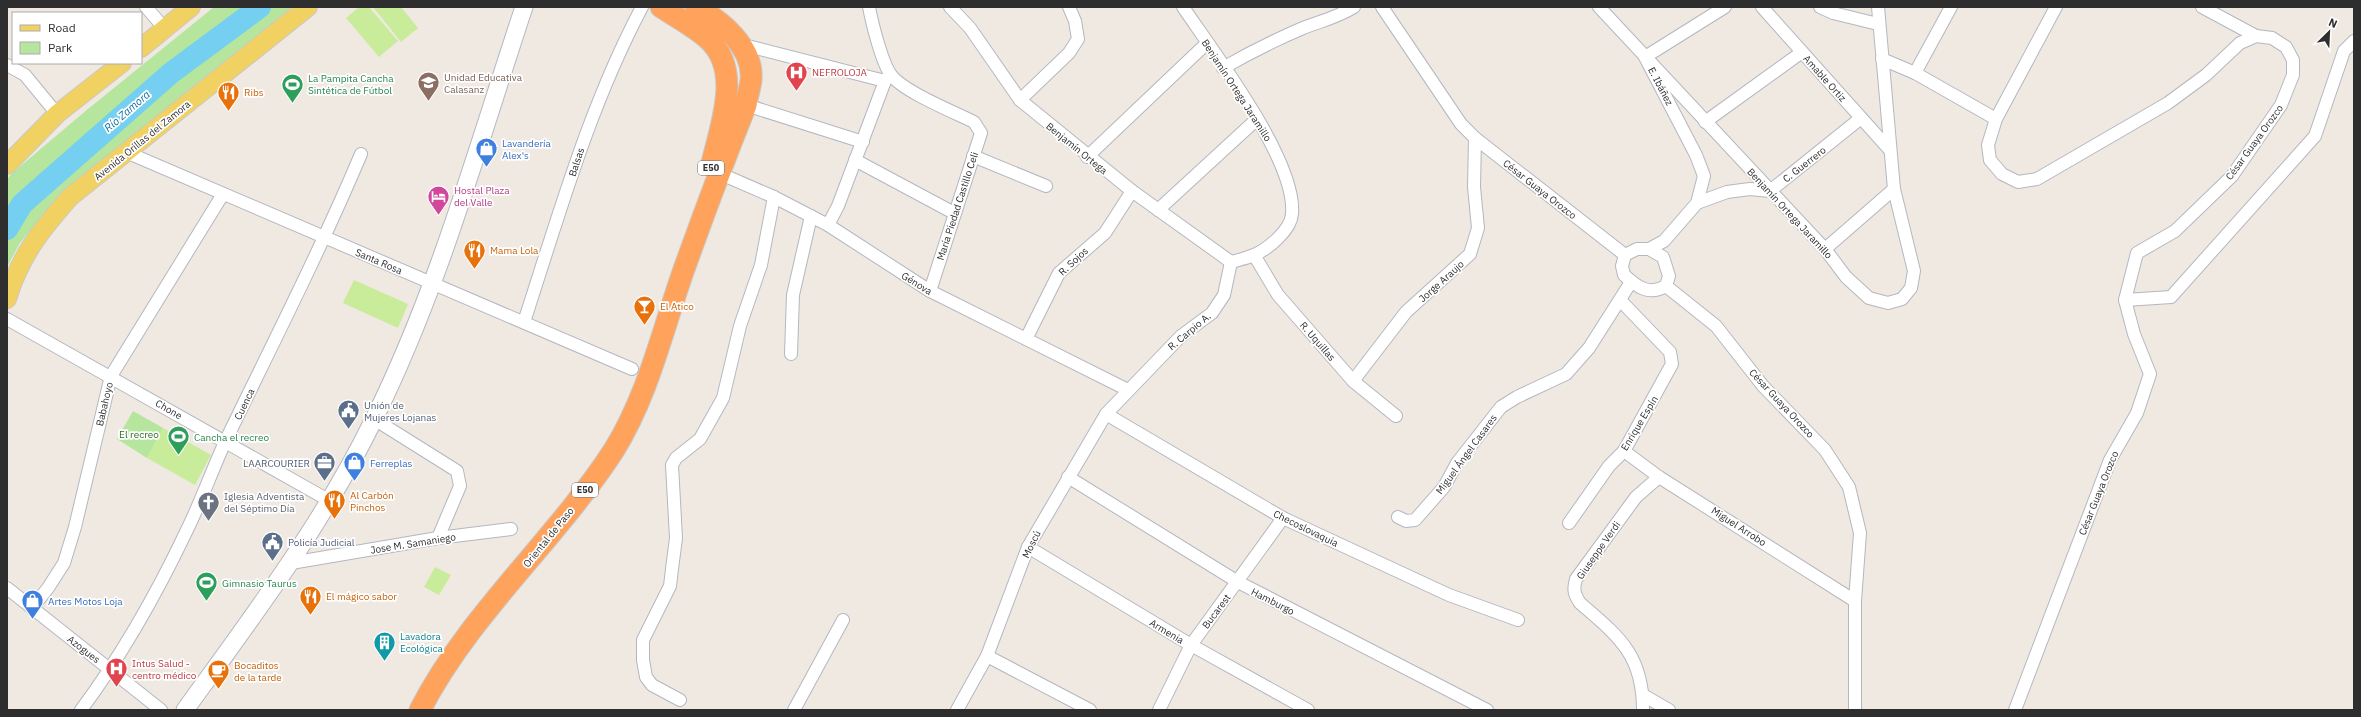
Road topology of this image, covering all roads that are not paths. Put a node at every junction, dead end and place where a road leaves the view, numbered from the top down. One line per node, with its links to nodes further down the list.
1 (146, 7): 24 (street)
2 (191, 7): 24 (main road)
3 (308, 7): 48 (main road, Avenida Orillas del Zamora)
4 (524, 7): 75 (main road)
5 (642, 7): 82 (street, Balsas)
6 (661, 7): 22 (highway, E50)
7 (696, 7): 22 (highway, E50)
8 (869, 7): 37 (street)
9 (950, 7): 38 (street, Benjamín Ortega)
10 (1069, 7): 38 (street)
11 (1183, 7): 28 (street, Benjamín Ortega Jaramillo)
12 (1354, 7): 35 (street)
13 (1382, 7): 45 (street, César Guaya Orozco)
14 (1599, 7): 31 (street, Benjamín Ortega Jaramillo)
15 (1725, 7): 31 (street, E. Ibáñez)
16 (1762, 7): 30 (street, Amable Ortiz)
17 (1820, 7): 23 (street)
18 (1878, 7): 23 (street, Benjamín Ortega Jaramillo)
19 (1951, 7): 36 (street)
20 (2056, 7): 43 (street)
21 (2202, 7): 25 (street, César Guaya Orozco)
22 (715, 22): 27 (highway, E50); 54 (highway, E50)
23 (1878, 24): 32 (street, Benjamín Ortega Jaramillo)
24 (165, 29): 29 (main road)
25 (2256, 36): 43 (street); 79 (street, César Guaya Orozco)
26 (2354, 41): 79 (street)
27 (740, 44): 37 (street); 39 (highway, E50)
28 (1207, 44): 35 (street, Benjamín Ortega Jaramillo); 51 (street)
29 (142, 47)
30 (1802, 52): 41 (street, Amable Ortiz); 44 (street)
31 (1645, 57): 44 (street, Benjamín Ortega Jaramillo); 61 (street, E. Ibáñez)
32 (1882, 59): 36 (street); 47 (street, Benjamín Ortega Jaramillo)
33 (121, 64): 40 (main road)
34 (7, 65): 40 (street)
35 (1223, 68): 42 (street, Benjamín Ortega Jaramillo)
36 (1916, 73): 43 (street)
37 (888, 77): 46 (street); 50 (street, María Piedad Castillo Celi)
38 (1020, 100): 51 (street, Benjamín Ortega)
39 (746, 105): 46 (street); 54 (highway, E50)
40 (57, 114): 53 (main road)
41 (1861, 118): 47 (street, Amable Ortiz); 58 (street, C. Guerrero)
42 (1258, 119): 62 (street); 70 (street, Benjamín Ortega Jaramillo)
43 (1996, 119)
44 (1705, 122): 58 (street, Benjamín Ortega Jaramillo)
45 (1475, 138): 71 (street, César Guaya Orozco); 87 (street, Jorge Araujo)
46 (863, 142): 52 (street)
47 (1889, 149): 56 (street, Benjamín Ortega Jaramillo)
48 (126, 152): 59 (street, Santa Rosa); 78 (main road, Avenida Orillas del Zamora)
49 (361, 154): 66 (street, Cuenca)
50 (973, 156): 55 (street); 63 (street, María Piedad Castillo Celi)
51 (1087, 156): 57 (street, Benjamín Ortega)
52 (855, 160): 63 (street); 65 (street)
53 (7, 165)
54 (715, 171): 60 (street, Génova); 118 (highway, Oriental de Paso / E50)
55 (1046, 186)
56 (1894, 189): 68 (street); 68 (street, Benjamín Ortega Jaramillo)
57 (1132, 191): 62 (street, Benjamín Ortega); 83 (street, R. Sojos)
58 (1770, 191): 61 (street); 68 (street, Benjamín Ortega Jaramillo)
59 (223, 194): 66 (street, Santa Rosa); 86 (street, Babahoyo)
60 (774, 197): 64 (street, Génova); 114 (street)
61 (1697, 203): 67 (street)
62 (1158, 210): 73 (street, Benjamín Ortega)
63 (954, 213): 77 (street, María Piedad Castillo Celi)
64 (811, 216): 65 (street, Génova); 84 (street)
65 (828, 225): 77 (street, Génova)
66 (325, 238): 75 (street, Santa Rosa); 92 (street, Cuenca)
67 (1664, 241): 69 (street); 72 (street)
68 (1825, 248)
69 (1649, 249): 71 (street); 72 (street)
70 (1254, 255): 73 (street, Benjamín Ortega Jaramillo); 87 (street, R. Uquillas)
71 (1625, 255): 74 (street)
72 (1663, 257): 76 (street)
73 (1231, 262): 88 (street, R. Carpio A.)
74 (1631, 282): 76 (street); 80 (street, Miguel Ángel Casares)
75 (433, 284): 82 (street, Santa Rosa); 91 (main road)
76 (1666, 286): 106 (street, César Guaya Orozco)
77 (930, 291): 83 (street, Génova)
78 (7, 299)
79 (2124, 300): 128 (street, César Guaya Orozco)
80 (1621, 301): 93 (street, Enrique Espín); 97 (street, Miguel Ángel Casares)
81 (7, 319): 86 (street, Chone)
82 (524, 322): 85 (street, Santa Rosa)
83 (1026, 339): 88 (street, Génova)
84 (791, 354)
85 (632, 369)
86 (111, 376): 92 (street, Chone); 107 (street, Babahoyo)
87 (1353, 380): 90 (street, R. Uquillas)
88 (1128, 390): 89 (street, Moscú)
89 (1106, 414): 95 (street, Moscú); 98 (street, Checoslovaquia)
90 (1396, 416)
91 (374, 418): 96 (main road); 101 (street)
92 (226, 442): 96 (street, Chone); 112 (street, Cuenca)
93 (1624, 451): 94 (street, Miguel Arrobo); 99 (street, Enrique Espín)
94 (1660, 476): 106 (street, Miguel Arrobo); 113 (street, Giuseppe Verdi)
95 (1068, 477): 102 (street, Moscú); 104 (street, Hamburgo)
96 (330, 501): 103 (main road)
97 (1398, 517)
98 (1283, 518): 104 (street, Bucarest); 109 (street, Checoslovaquia)
99 (1569, 524)
100 (511, 529): 101 (street, Jose M. Samaniego)
101 (438, 538): 103 (street, Jose M. Samaniego)
102 (1028, 547): 110 (street, Armenia); 111 (street, Moscú)
103 (291, 563): 117 (main road)
104 (1238, 582): 110 (street, Bucarest); 124 (street, Hamburgo)
105 (7, 588): 107 (street, Azogues)
106 (1855, 600): 127 (street, César Guaya Orozco)
107 (32, 608): 112 (street, Azogues)
108 (843, 620): 119 (street)
109 (1518, 620)
110 (1191, 645): 122 (street, Bucarest); 123 (street, Armenia)
111 (987, 656): 120 (street, Moscú); 121 (street)
112 (111, 670): 115 (street, Cuenca); 116 (street, Azogues)
113 (1643, 695): 125 (street, Giuseppe Verdi); 126 (street)
114 (680, 700)
115 (81, 710)
116 (161, 710)
117 (185, 710)
118 (420, 710)
119 (794, 710)
120 (957, 710)
121 (1090, 710)
122 (1159, 710)
123 (1308, 710)
124 (1487, 710)
125 (1643, 710)
126 (1669, 710)
127 (1856, 710)
128 (2015, 710)

